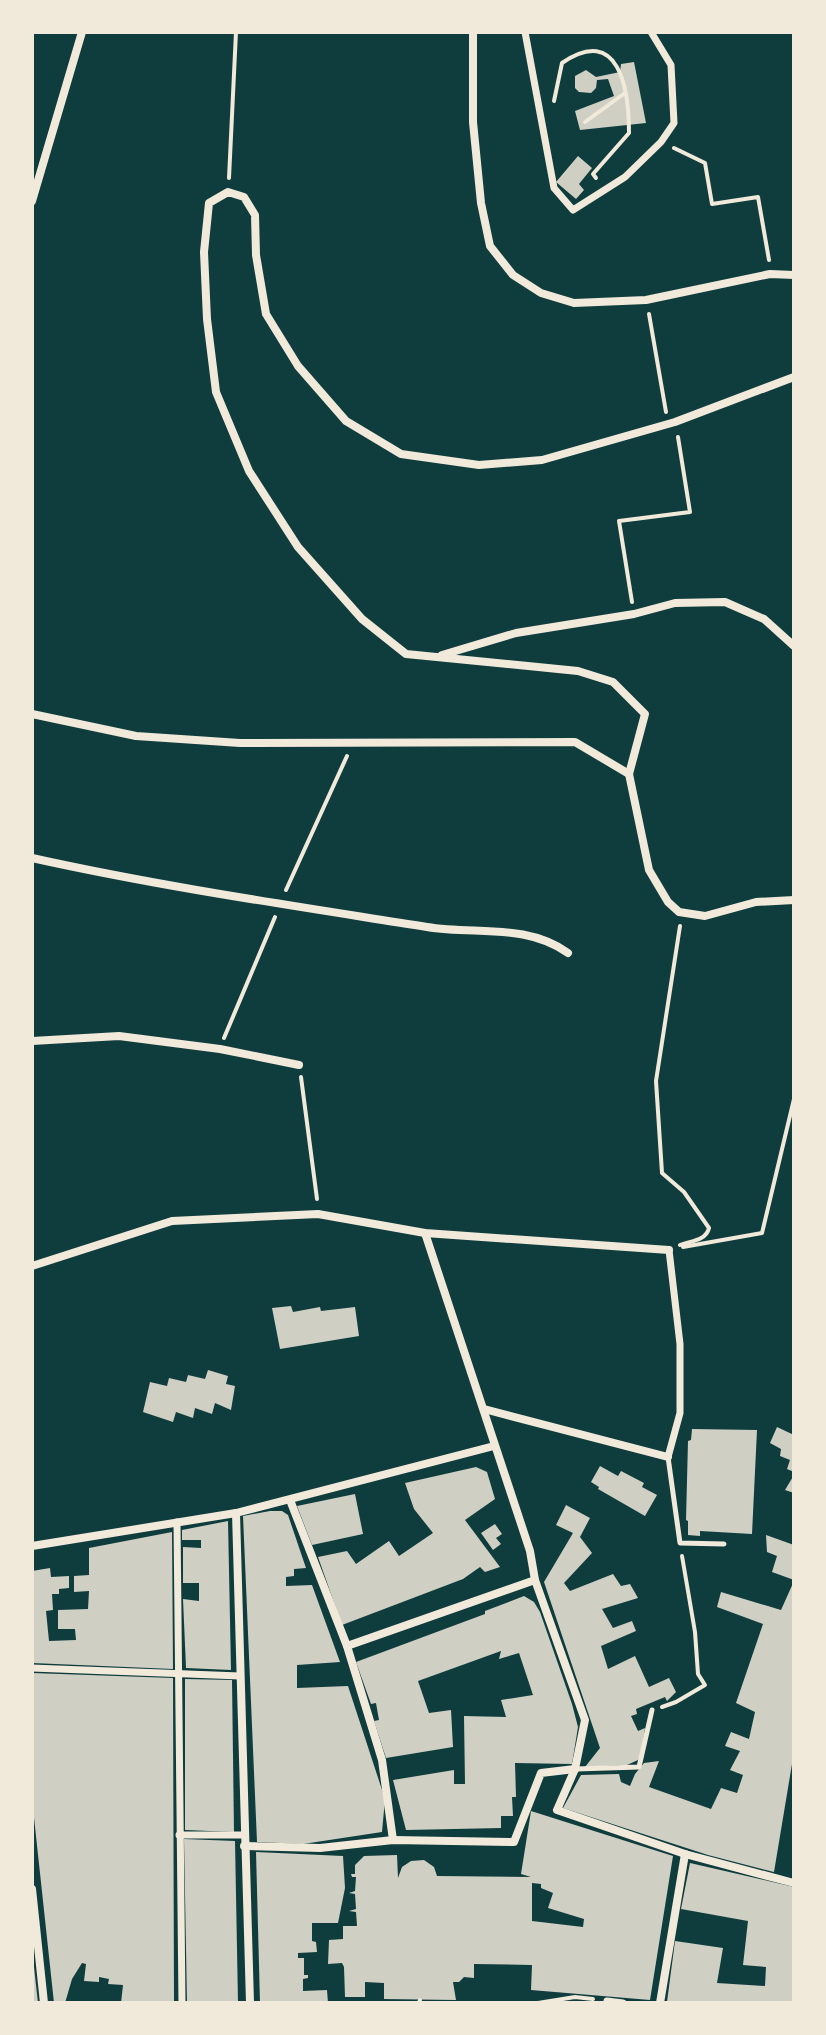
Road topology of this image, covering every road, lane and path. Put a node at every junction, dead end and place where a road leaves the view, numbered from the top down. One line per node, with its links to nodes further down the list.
1 (82, 32): 12 (street)
2 (236, 32): 11 (path)
3 (473, 32): 15 (street)
4 (525, 32): 9 (street)
5 (651, 32): 9 (street)
6 (555, 88): 7 (path)
7 (625, 93): 8 (path); 10 (path)
8 (585, 122)
9 (661, 142): 13 (path)
10 (593, 174)
11 (228, 192): 18 (street); 21 (street)
12 (32, 201)
13 (770, 274): 14 (street); 15 (street)
14 (794, 275)
15 (646, 300): 18 (path)
16 (794, 377): 17 (street)
17 (675, 422): 18 (street); 19 (path)
18 (663, 426)
19 (634, 614): 20 (street); 21 (street)
20 (794, 646)
21 (438, 657): 24 (street)
22 (32, 714): 23 (street)
23 (352, 743): 24 (street); 27 (path)
24 (629, 774): 28 (street)
25 (32, 858): 27 (street)
26 (794, 900): 28 (street)
27 (280, 904): 29 (street); 31 (path)
28 (679, 912): 36 (path)
29 (568, 953)
30 (32, 1041): 31 (street)
31 (220, 1049): 32 (street)
32 (299, 1065): 34 (path)
33 (794, 1099): 36 (path)
34 (318, 1214): 35 (street); 37 (street)
35 (425, 1233): 36 (street); 38 (street)
36 (669, 1250): 40 (street)
37 (32, 1266)
38 (484, 1409): 39 (street); 40 (street)
39 (494, 1446): 41 (street); 47 (street)
40 (668, 1457): 44 (lane)
41 (290, 1500): 42 (street); 48 (street)
42 (236, 1513): 43 (street); 51 (street)
43 (177, 1522): 46 (street); 50 (street)
44 (680, 1543): 45 (lane); 52 (path)
45 (724, 1544)
46 (32, 1546)
47 (535, 1580): 48 (street); 53 (street)
48 (347, 1646): 56 (street)
49 (32, 1668): 50 (street)
50 (180, 1673): 51 (street); 54 (street)
51 (240, 1676): 55 (street)
52 (652, 1710): 53 (lane)
53 (575, 1769): 56 (street); 58 (street)
54 (179, 1835): 55 (street); 64 (street)
55 (244, 1835): 57 (street)
56 (393, 1840): 57 (street)
57 (244, 1846): 65 (street)
58 (685, 1854): 59 (street); 69 (street)
59 (794, 1883)
60 (32, 1889): 63 (street)
61 (607, 2001): 67 (path); 68 (street)
62 (419, 2002): 66 (path)
63 (44, 2003)
64 (182, 2003)
65 (250, 2003)
66 (392, 2003)
67 (538, 2003)
68 (623, 2003)
69 (660, 2003)

